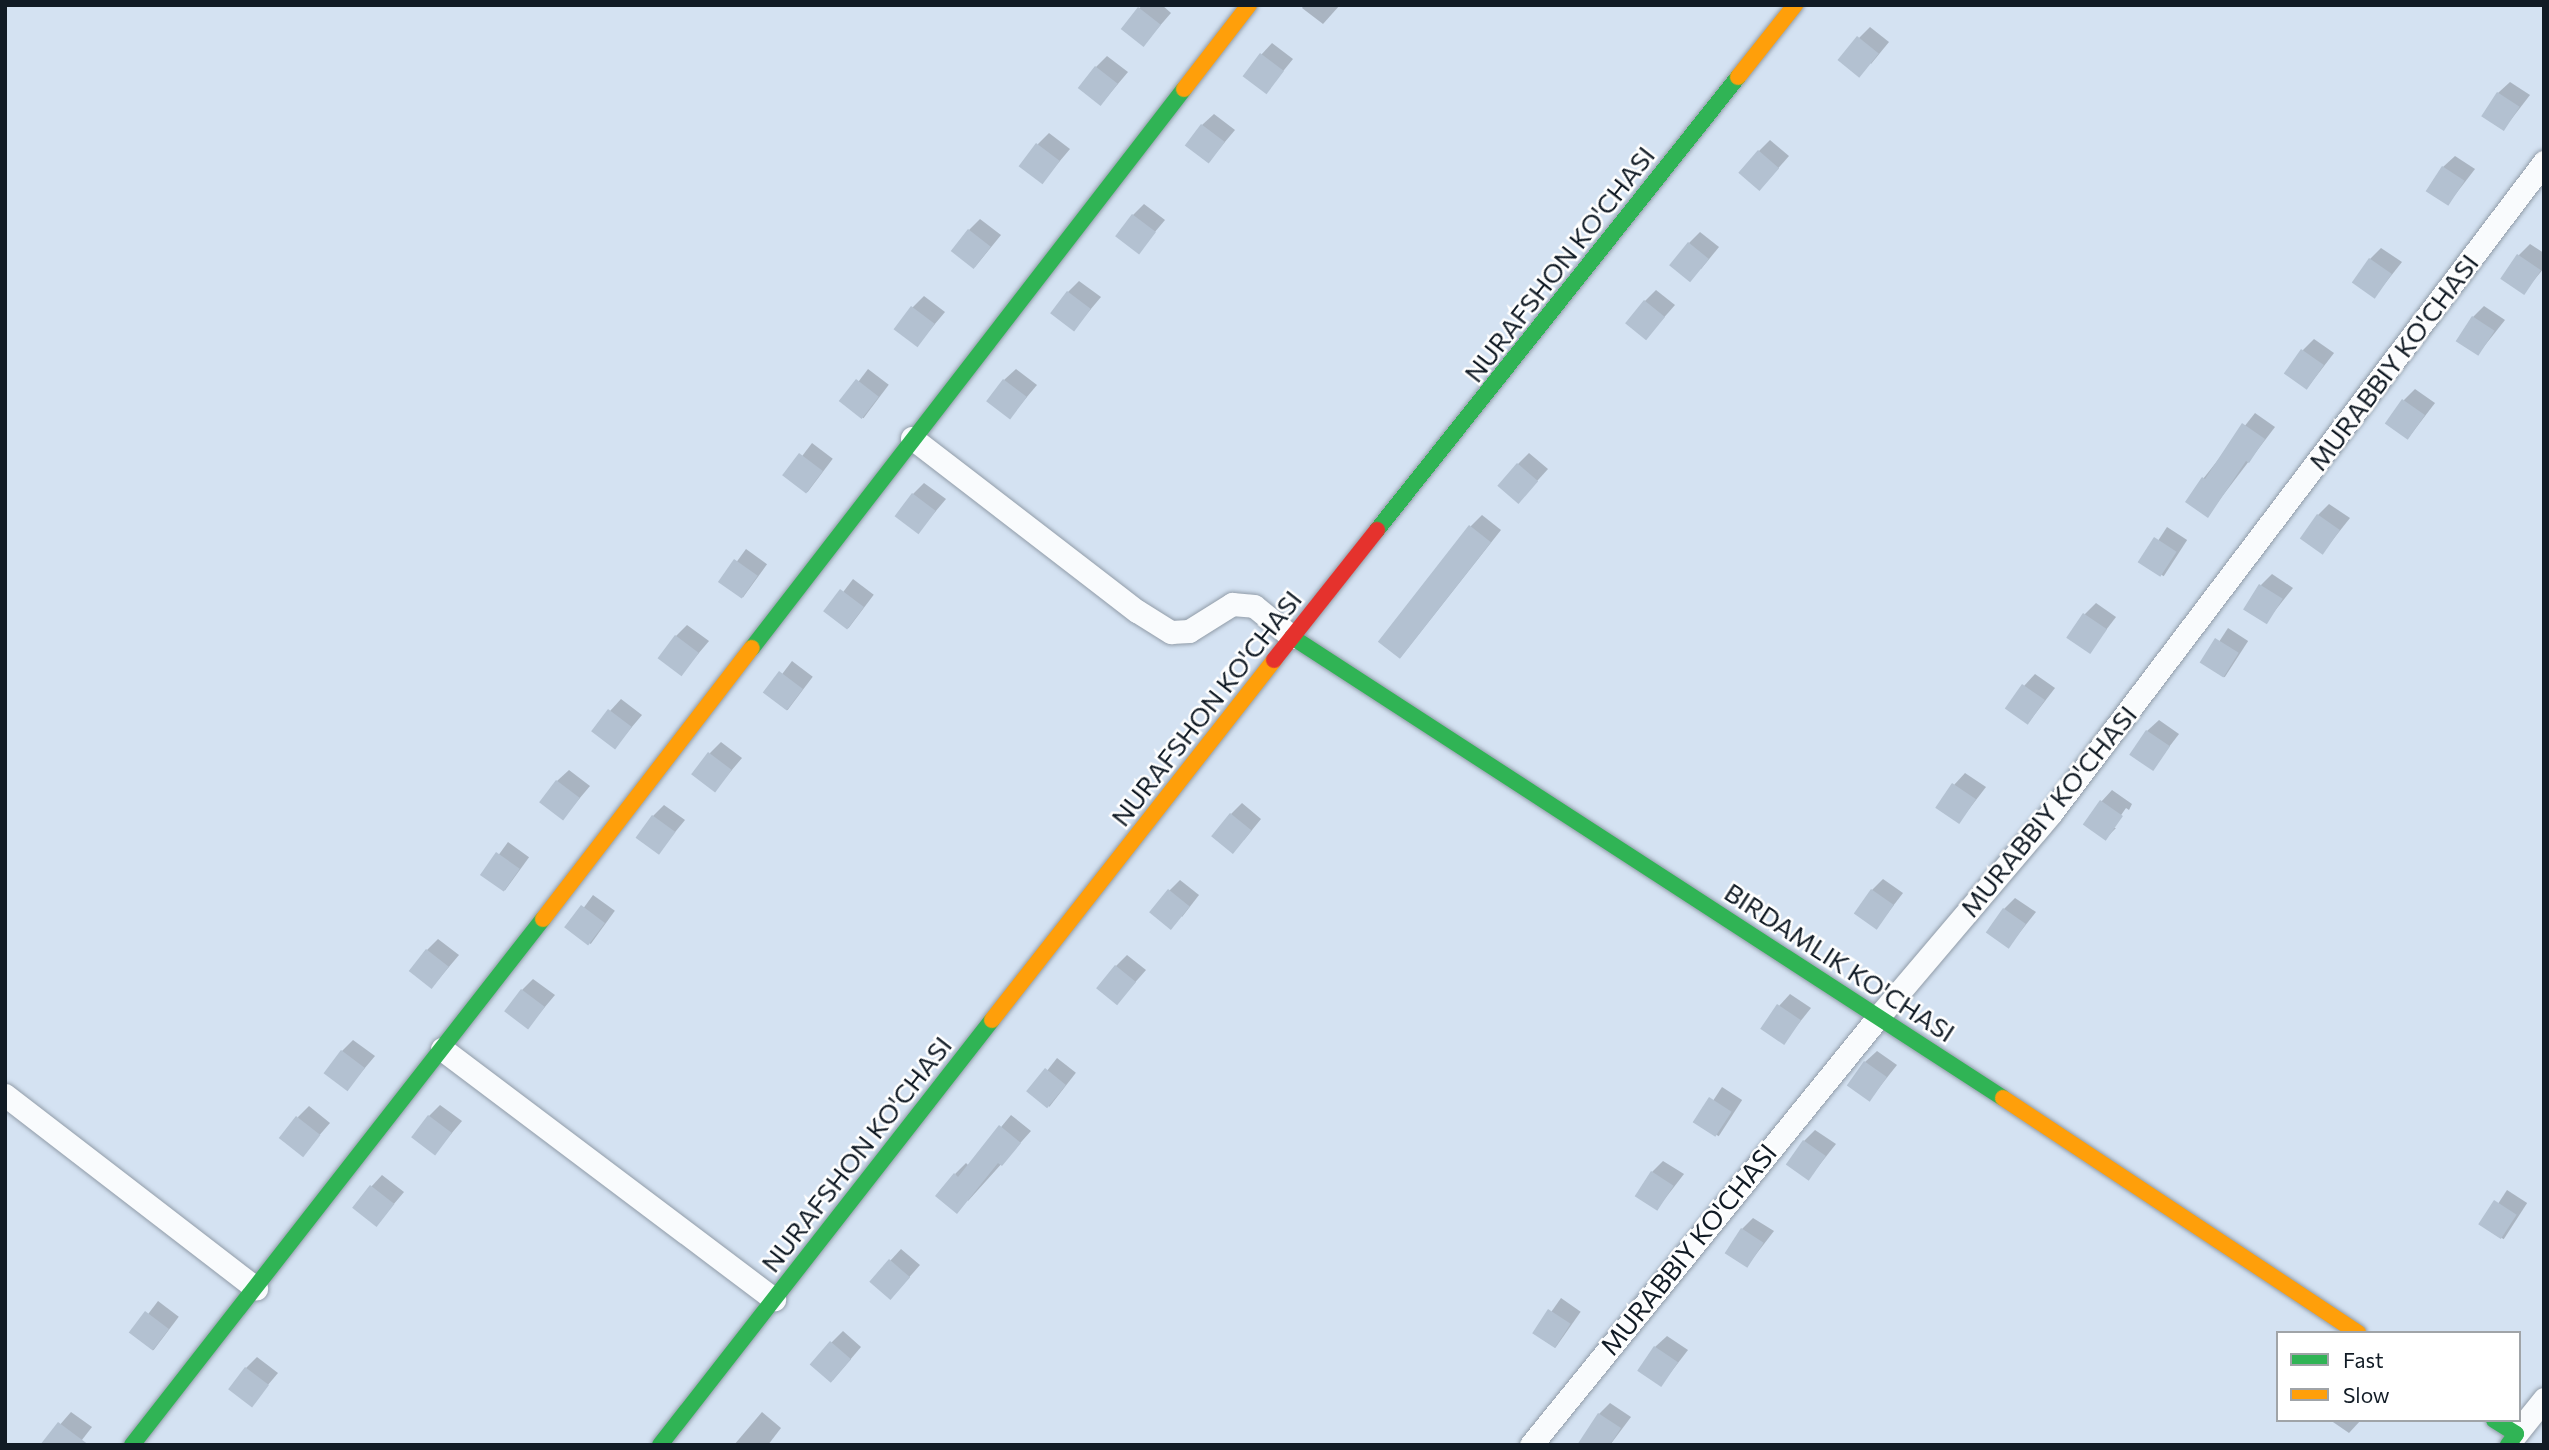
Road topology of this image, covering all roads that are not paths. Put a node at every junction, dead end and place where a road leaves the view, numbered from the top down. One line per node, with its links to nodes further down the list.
1 (1248, 5): 4 (street)
2 (1795, 5): 5 (street, NURAFSHON KO'CHASI)
3 (2544, 162): 6 (street, MURABBIY KO'CHASI)
4 (912, 439): 5 (street); 7 (street)
5 (1292, 637): 6 (street, BIRDAMLIK KO'CHASI); 10 (street, NURAFSHON KO'CHASI)
6 (1879, 1016): 11 (street, BIRDAMLIK KO'CHASI); 17 (street, MURABBIY KO'CHASI)
7 (442, 1049): 9 (street); 10 (street)
8 (5, 1095): 9 (street)
9 (256, 1288): 15 (street)
10 (774, 1299): 16 (street, NURAFSHON KO'CHASI)
11 (2355, 1331)
12 (2544, 1399): 14 (street)
13 (2496, 1422): 14 (street)
14 (2512, 1440)
15 (132, 1445)
16 (660, 1445)
17 (1531, 1445)

